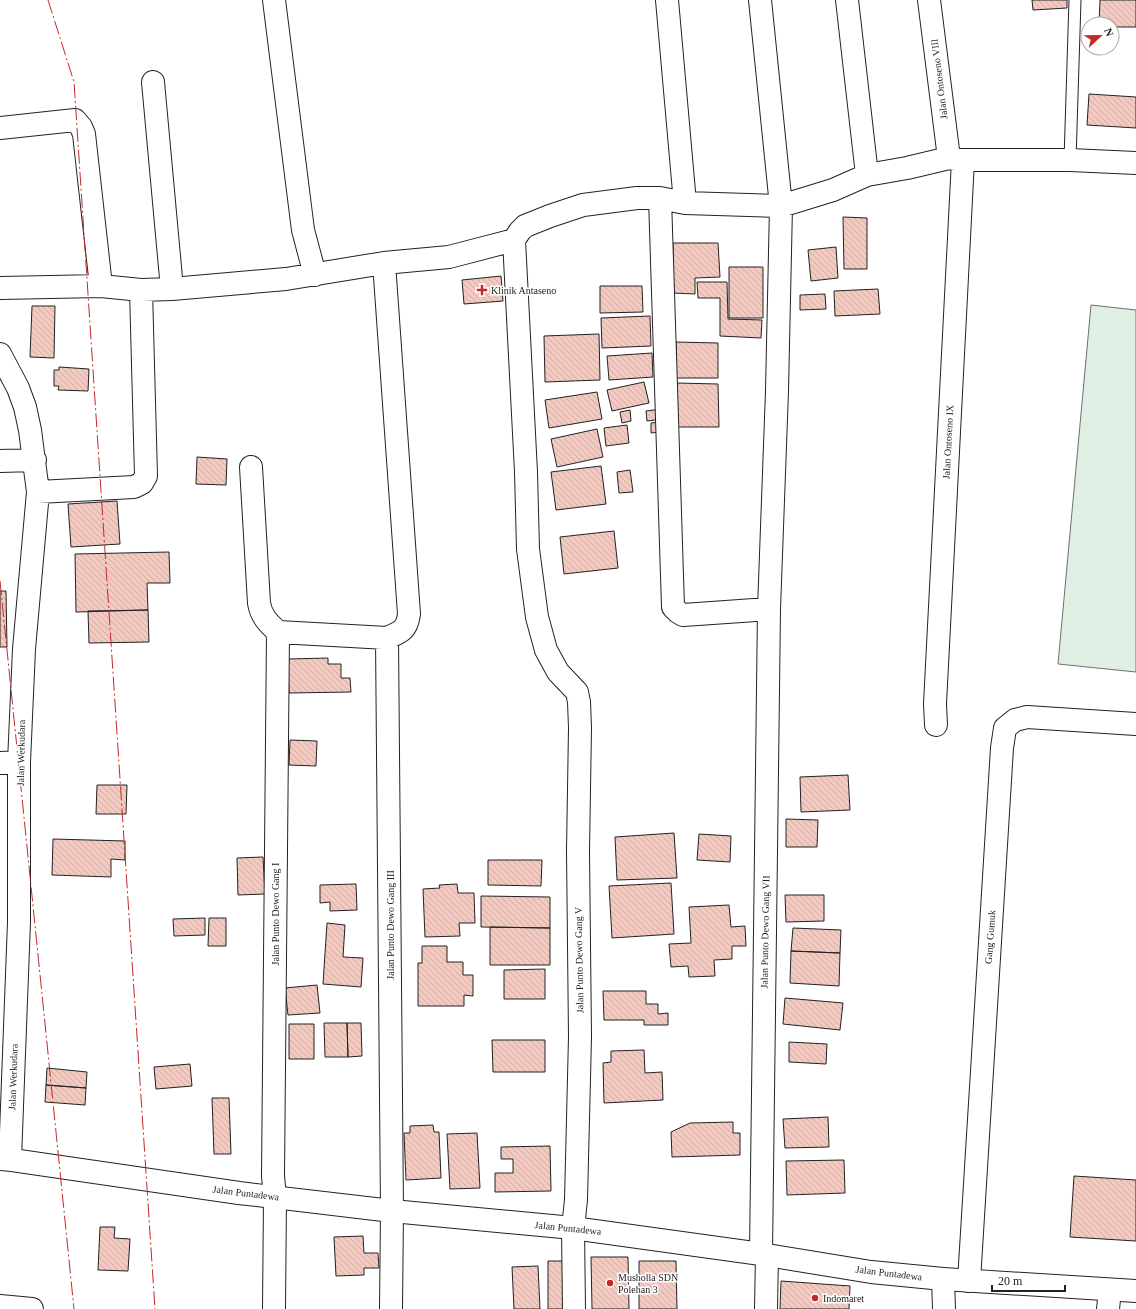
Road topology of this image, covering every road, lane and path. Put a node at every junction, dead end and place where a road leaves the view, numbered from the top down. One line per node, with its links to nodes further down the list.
1 (274, 0): 18 (street)
2 (667, 0): 14 (street)
3 (760, 0): 15 (street, Jalan Punto Dewo Gang VII)
4 (847, 0): 12 (street)
5 (929, 0): 9 (street, Jalan Ontoseno VIII)
6 (1075, 0): 10 (lane)
7 (153, 82): 21 (street)
8 (0, 128): 19 (street)
9 (956, 159): 10 (street); 12 (street); 32 (street, Jalan Ontoseno IX)
10 (1070, 160): 11 (street)
11 (1136, 162)
12 (867, 175): 15 (street)
13 (660, 198): 14 (street); 16 (street); 28 (street)
14 (685, 203): 15 (street)
15 (781, 206): 28 (street, Jalan Punto Dewo Gang VII)
16 (514, 240): 17 (street); 38 (street, Jalan Punto Dewo Gang V)
17 (384, 263): 18 (street); 30 (street)
18 (315, 275): 21 (street)
19 (101, 286): 20 (street); 22 (street)
20 (0, 288)
21 (172, 289): 22 (street)
22 (141, 290): 27 (street)
23 (0, 354): 24 (street, Jalan Werkudara)
24 (35, 460): 25 (street); 27 (street, Jalan Werkudara)
25 (0, 461)
26 (251, 467): 29 (street)
27 (38, 492): 33 (street, Jalan Werkudara)
28 (769, 610): 39 (street, Jalan Punto Dewo Gang VII)
29 (278, 632): 30 (street); 36 (street, Jalan Punto Dewo Gang I)
30 (387, 638): 37 (street, Jalan Punto Dewo Gang III)
31 (1136, 724): 41 (street, Gang Gumuk)
32 (936, 725)
33 (10, 763): 34 (street, Jalan Werkudara)
34 (8, 1003): 35 (street, Jalan Werkudara)
35 (5, 1159): 36 (street, Jalan Puntadewa)
36 (275, 1197): 37 (street, Jalan Puntadewa); 46 (street, Jalan Punto Dewo Gang I)
37 (392, 1211): 38 (street, Jalan Puntadewa); 47 (street, Jalan Punto Dewo Gang III)
38 (574, 1228): 39 (street, Jalan Puntadewa); 48 (street, Jalan Punto Dewo Gang V)
39 (764, 1254): 40 (street, Jalan Puntadewa); 49 (street, Jalan Punto Dewo Gang VII)
40 (943, 1279): 41 (street, Jalan Puntadewa); 50 (street)
41 (969, 1281): 43 (street, Jalan Puntadewa)
42 (1136, 1291): 43 (street, Jalan Puntadewa)
43 (1109, 1299)
44 (0, 1306): 45 (street)
45 (32, 1309)
46 (274, 1309)
47 (391, 1309)
48 (574, 1309)
49 (766, 1309)
50 (944, 1309)

